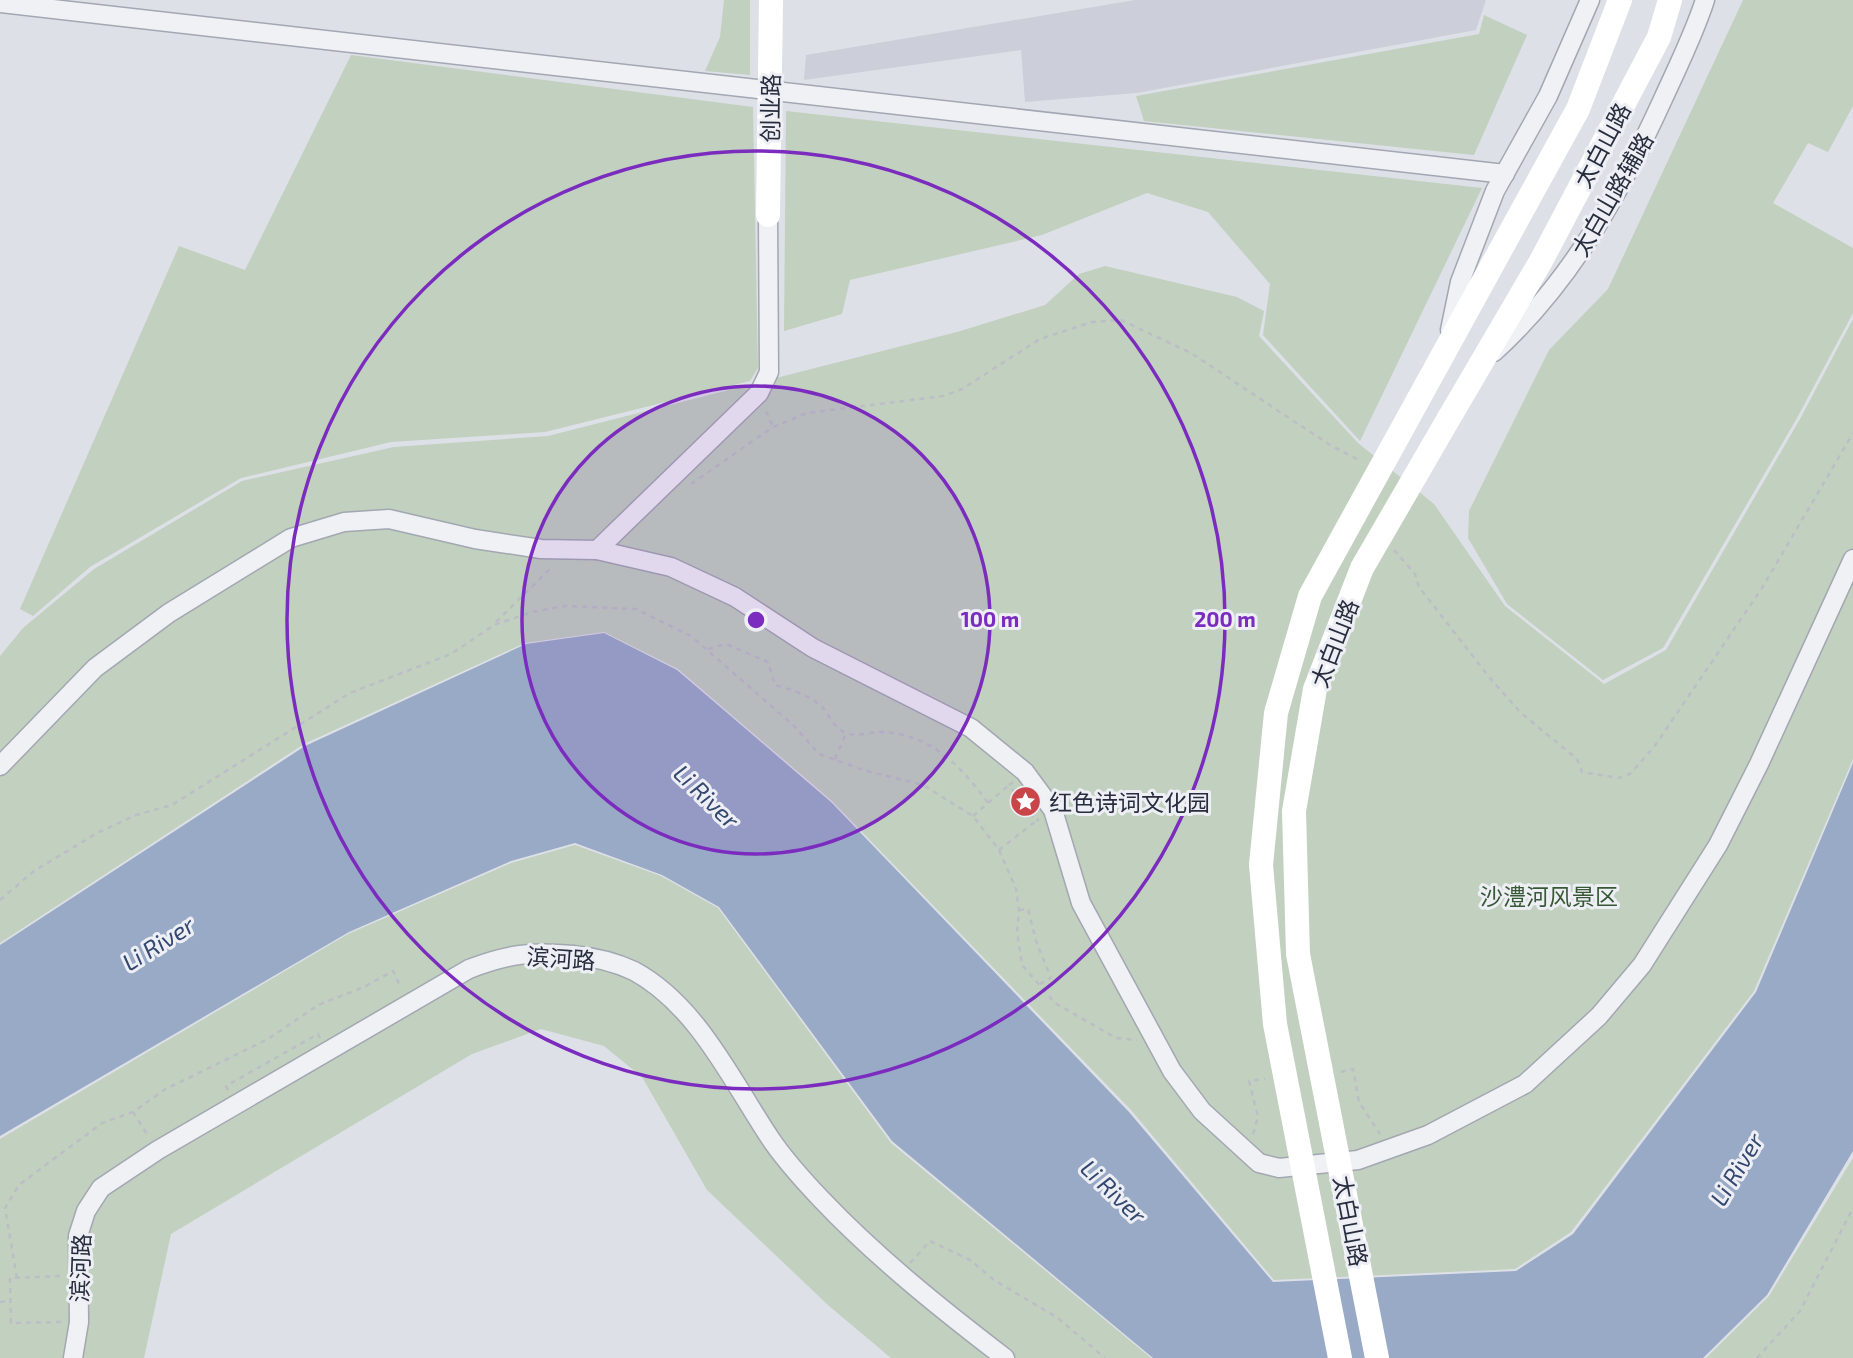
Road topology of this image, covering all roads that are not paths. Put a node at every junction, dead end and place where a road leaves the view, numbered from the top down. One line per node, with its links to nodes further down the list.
1 (771, 0): 7 (main road, 创业路)
2 (1590, 0): 8 (street)
3 (1620, 0): 10 (main road, 太白山路)
4 (1670, 0): 11 (main road, 太白山路)
5 (1705, 0): 11 (street, 太白山路辅路)
6 (0, 2): 7 (street)
7 (770, 89): 8 (street); 9 (main road, 创业路)
8 (1505, 174): 10 (street)
9 (768, 215): 12 (street)
10 (1446, 349): 17 (main road, 太白山路, bridge)
11 (1481, 363): 18 (main road, 太白山路, bridge)
12 (597, 550): 13 (street); 14 (street)
13 (1853, 559)
14 (0, 766)
15 (73, 1358): 16 (street, 滨河路)
16 (1005, 1358)
17 (1340, 1358)
18 (1377, 1358)

